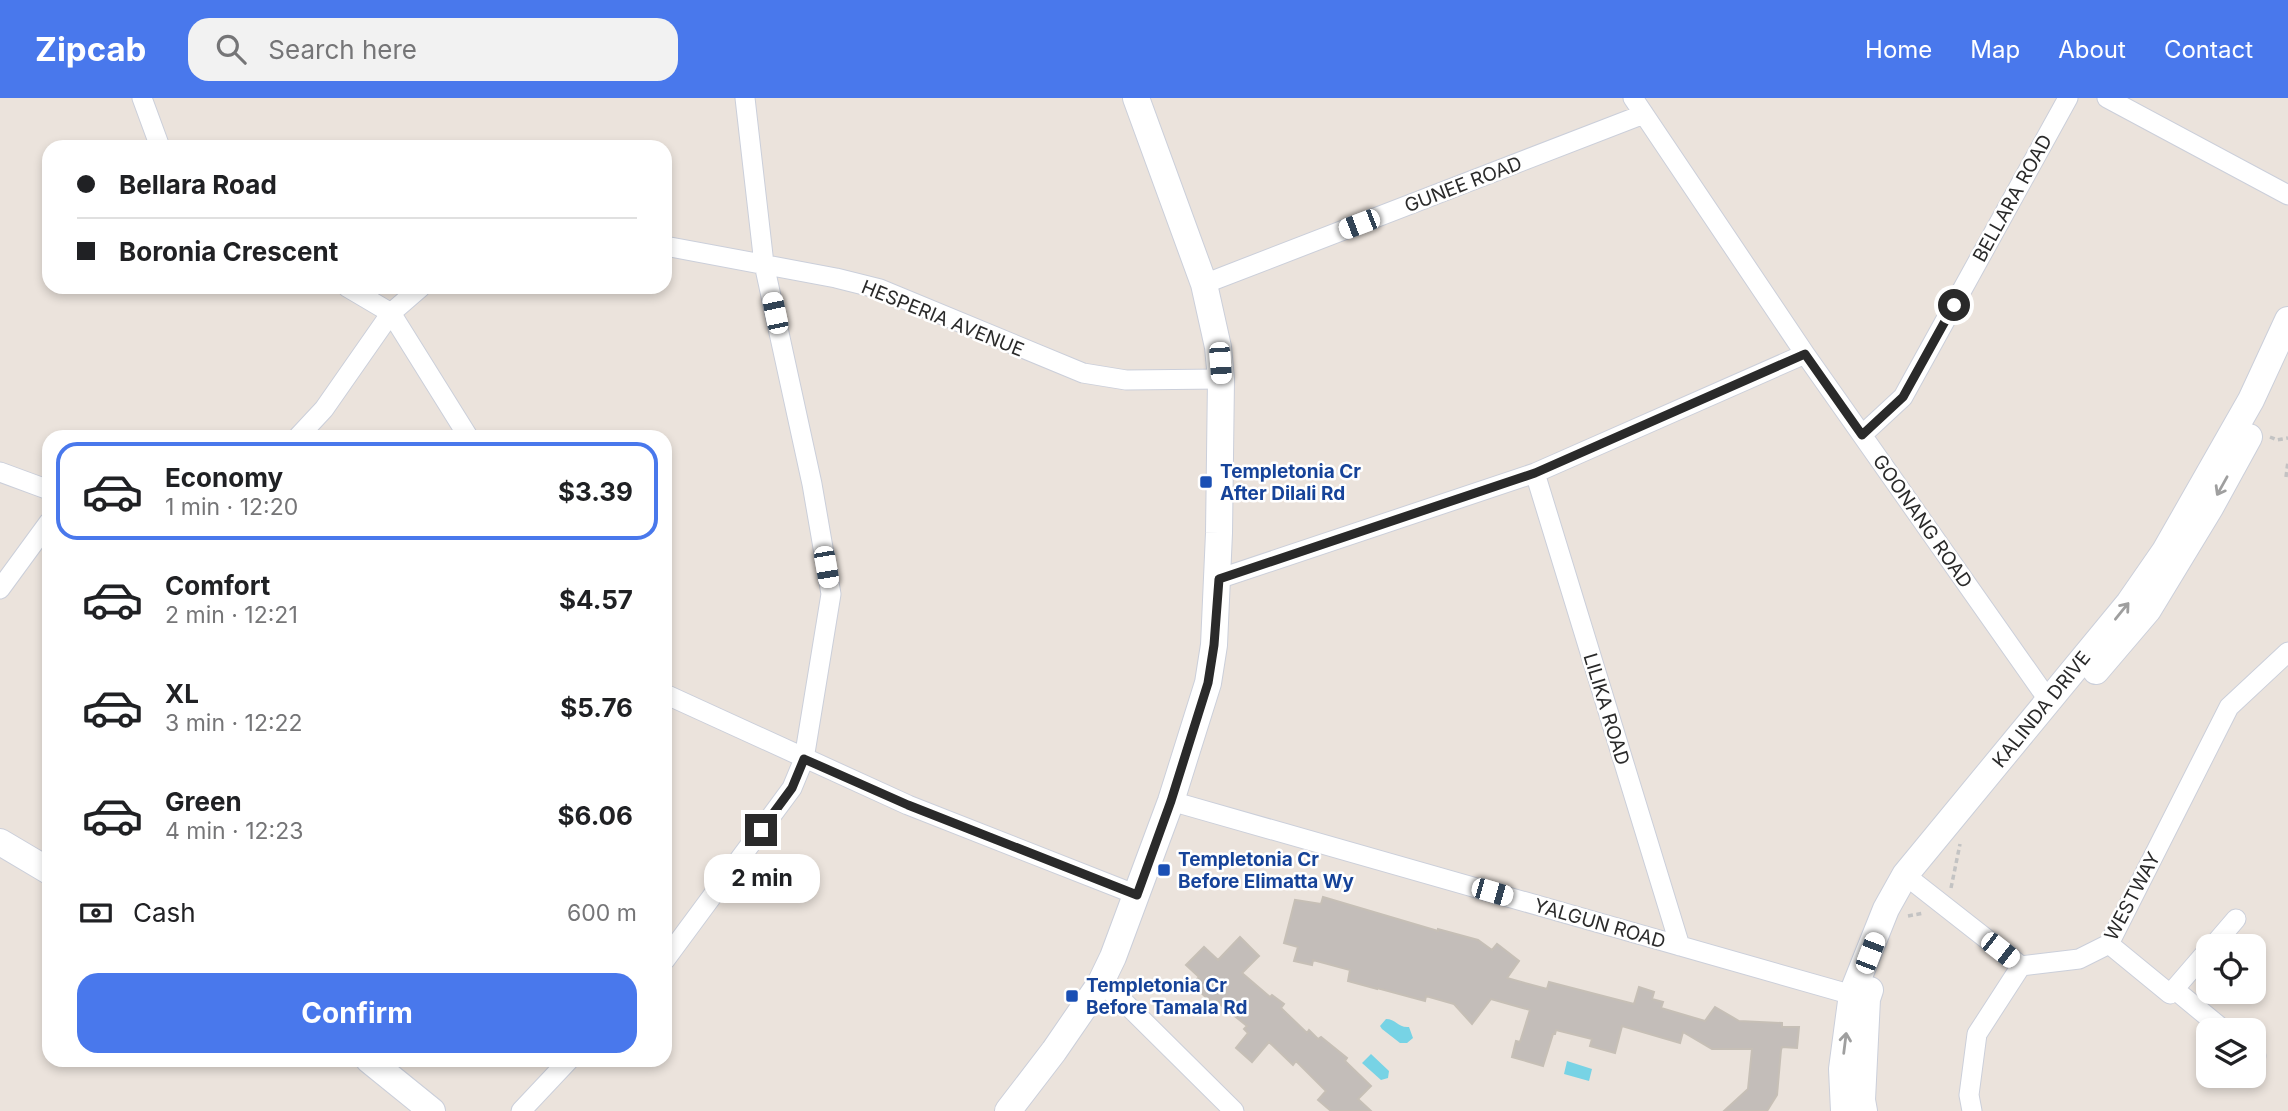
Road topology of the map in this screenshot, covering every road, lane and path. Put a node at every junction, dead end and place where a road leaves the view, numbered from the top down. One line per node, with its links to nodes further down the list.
1 (142, 98): 7 (street)
2 (745, 98): 10 (street)
3 (1136, 98): 11 (street)
4 (2068, 98): 21 (street, BELLARA ROAD)
5 (2107, 98): 8 (street)
6 (1638, 106): 11 (street, GUNEE ROAD); 16 (street, GOONANG ROAD)
7 (157, 140)
8 (2288, 195)
9 (672, 247): 10 (street, HESPERIA AVENUE)
10 (764, 264): 18 (street, HESPERIA AVENUE); 33 (street)
11 (1205, 284): 18 (street)
12 (359, 294): 14 (street)
13 (413, 294): 14 (street)
14 (391, 313): 19 (street); 20 (street)
15 (2288, 320): 32 (street, KALINDA DRIVE, one-way to 15)
16 (1805, 354): 21 (street, GOONANG ROAD); 24 (street)
17 (2288, 361): 38 (street, KALINDA DRIVE, one-way to 38)
18 (1221, 379): 28 (street)
19 (304, 430)
20 (464, 430)
21 (1862, 435): 32 (street, GOONANG ROAD)
22 (2288, 461): 25 (path)
23 (0, 472): 26 (street)
24 (1535, 473): 28 (street); 45 (street, LILIKA ROAD)
25 (2286, 477)
26 (42, 487)
27 (42, 532): 29 (street)
28 (1219, 579): 34 (street)
29 (0, 589)
30 (2288, 652): 44 (street, WESTWAY)
31 (672, 697): 33 (street)
32 (2049, 701): 38 (street, KALINDA DRIVE)
33 (804, 759): 39 (street); 46 (street)
34 (1171, 801): 39 (street); 45 (street, YALGUN ROAD)
35 (0, 842): 37 (street)
36 (1960, 843): 40 (path)
37 (42, 867)
38 (1910, 879): 40 (street); 51 (street, KALINDA DRIVE)
39 (1137, 895): 49 (street)
40 (1940, 902): 42 (path); 48 (street)
41 (2236, 919): 43 (street)
42 (1904, 928)
43 (2223, 934)
44 (2109, 944): 48 (street, WESTWAY); 50 (street)
45 (1680, 946): 51 (street, YALGUN ROAD)
46 (672, 951)
47 (2196, 964): 50 (street)
48 (2021, 966): 60 (street)
49 (1100, 984): 58 (street); 59 (street)
50 (2174, 989): 52 (street)
51 (1860, 997): 55 (street, KALINDA DRIVE)
52 (2209, 1018)
53 (378, 1067): 56 (street)
54 (562, 1067): 57 (street)
55 (1855, 1110)
56 (432, 1111)
57 (521, 1111)
58 (1008, 1111)
59 (1234, 1111)
60 (1972, 1111)

